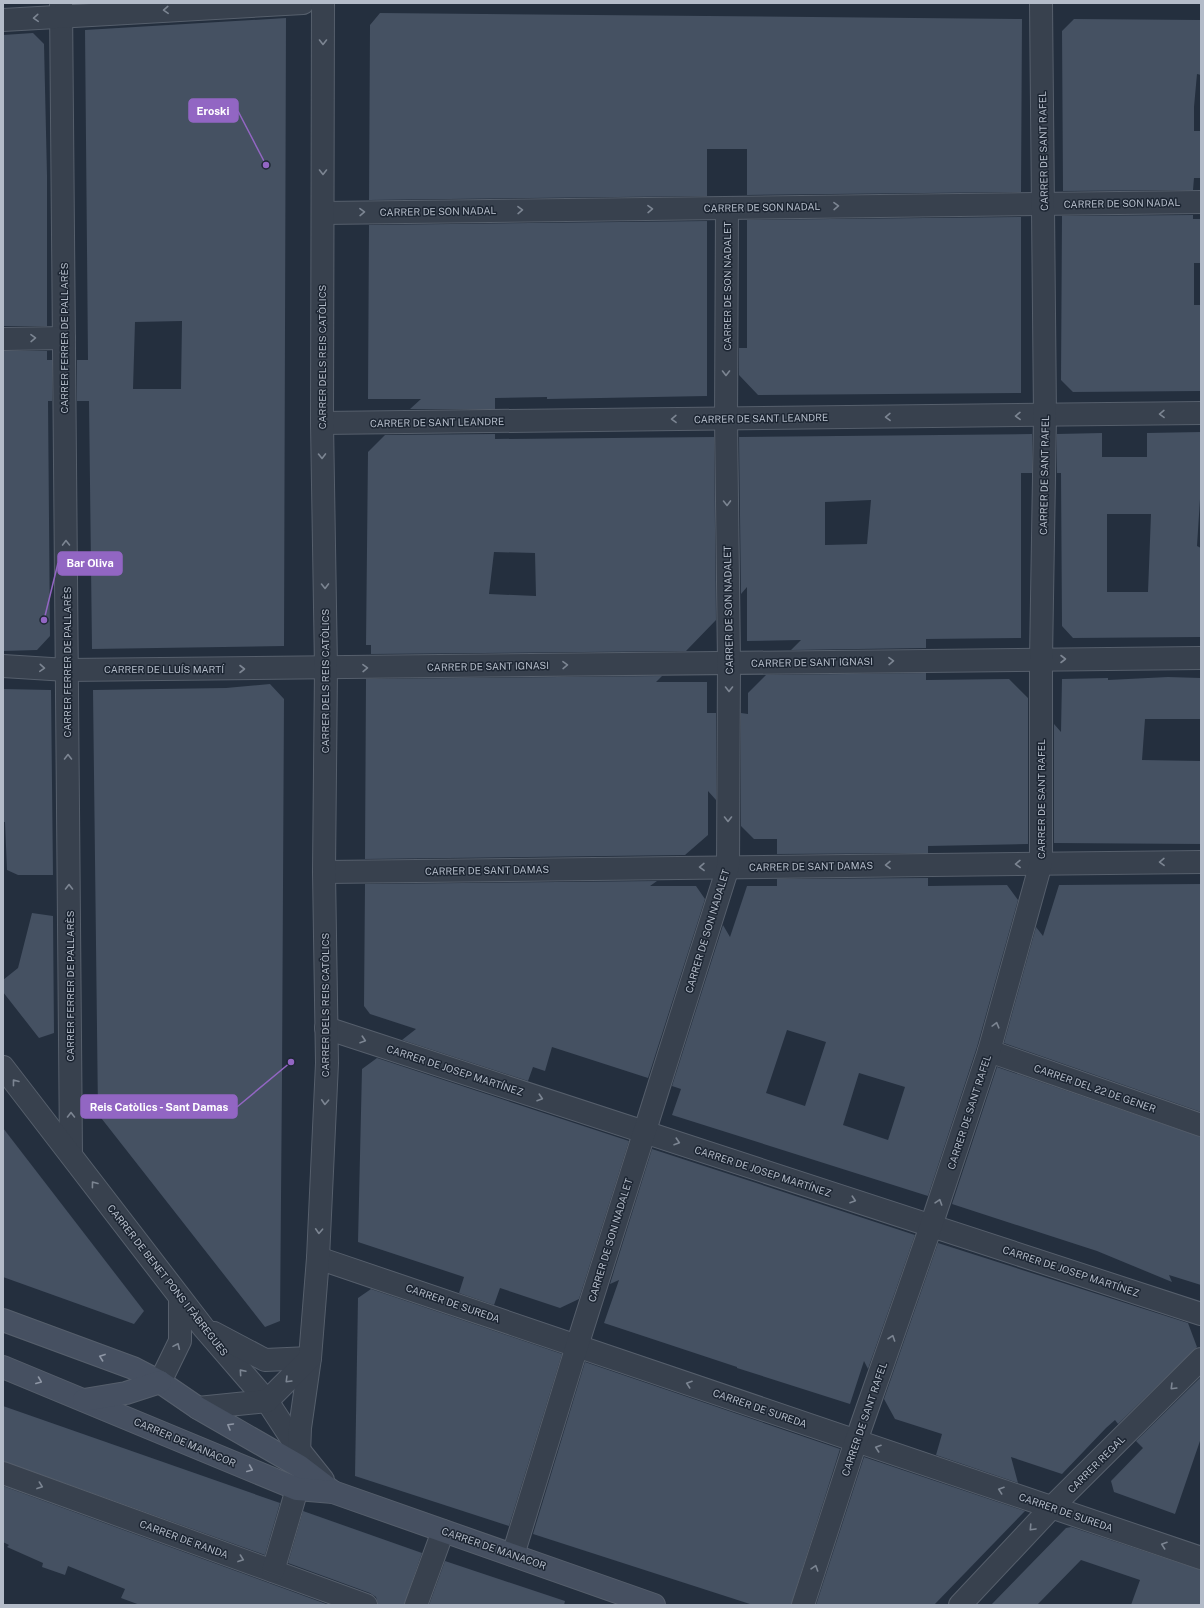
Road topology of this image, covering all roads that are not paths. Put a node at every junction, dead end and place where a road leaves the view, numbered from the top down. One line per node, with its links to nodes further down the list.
1 (303, 3): 4 (street, one-way to 4)
2 (323, 3): 9 (street, CARRER DELS REIS CATÒLICS, one-way to 9)
3 (1041, 3): 7 (street, CARRER DE SANT RAFEL)
4 (61, 10): 5 (street, one-way to 5); 10 (street, CARRER FERRER DE PALLARÈS)
5 (3, 20)
6 (1201, 202): 7 (street, CARRER DE SON NADAL)
7 (1043, 204): 8 (street, CARRER DE SON NADAL, one-way to 7); 13 (street, CARRER DE SANT RAFEL)
8 (727, 208): 9 (street, CARRER DE SON NADAL, one-way to 8); 14 (street, CARRER DE SON NADALET, one-way to 14)
9 (323, 213): 15 (street, CARRER DELS REIS CATÒLICS)
10 (64, 338): 11 (street, one-way to 10); 21 (street, CARRER FERRER DE PALLARÈS, one-way to 10)
11 (3, 339)
12 (1201, 413): 13 (street, CARRER DE SANT LEANDRE, one-way to 13)
13 (1045, 416): 14 (street, CARRER DE SANT LEANDRE, one-way to 14); 17 (street, CARRER DE SANT RAFEL)
14 (726, 419): 15 (street, CARRER DE SANT LEANDRE, one-way to 15); 18 (street, CARRER DE SON NADALET, one-way to 18)
15 (322, 423): 20 (street, CARRER DELS REIS CATÒLICS, one-way to 20)
16 (1201, 658): 17 (street, CARRER DE SANT IGNASI, one-way to 16)
17 (1041, 659): 18 (street, CARRER DE SANT IGNASI, one-way to 17); 23 (street, CARRER DE SANT RAFEL)
18 (729, 663): 20 (street, CARRER DE SANT IGNASI, one-way to 18); 24 (street, CARRER DE SON NADALET, one-way to 24)
19 (3, 666): 21 (street, CARRER DE LLUÍS MARTÍ, one-way to 21)
20 (326, 668): 21 (street, CARRER DE LLUÍS MARTÍ, one-way to 20); 25 (street, CARRER DELS REIS CATÒLICS)
21 (67, 670): 31 (street, CARRER FERRER DE PALLARÈS, one-way to 21)
22 (1201, 862): 23 (street, CARRER DE SANT DAMAS, one-way to 23)
23 (1041, 863): 24 (street, CARRER DE SANT DAMAS, one-way to 24); 27 (street, CARRER DE SANT RAFEL, one-way to 23)
24 (728, 867): 25 (street, CARRER DE SANT DAMAS, one-way to 25); 30 (street, CARRER DE SON NADALET)
25 (324, 872): 26 (street, CARRER DELS REIS CATÒLICS)
26 (326, 1028): 30 (street, CARRER DE JOSEP MARTÍNEZ, one-way to 30); 33 (street, CARRER DELS REIS CATÒLICS, one-way to 33)
27 (989, 1051): 29 (street, CARRER DEL 22 DE GENER); 32 (street, CARRER DE SANT RAFEL, one-way to 27)
28 (3, 1067): 31 (street, CARRER DE BENET PONS I FÀBREGUES, one-way to 28)
29 (1201, 1125)
30 (644, 1132): 32 (street, CARRER DE JOSEP MARTÍNEZ, one-way to 32); 38 (street, CARRER DE SON NADALET)
31 (71, 1154): 34 (street, CARRER DE BENET PONS I FÀBREGUES, one-way to 31)
32 (931, 1226): 35 (street, CARRER DE JOSEP MARTÍNEZ); 48 (street, CARRER DE SANT RAFEL, one-way to 32)
33 (318, 1258): 38 (street, CARRER DE SUREDA); 39 (street, CARRER DELS REIS CATÒLICS)
34 (180, 1298): 37 (street, CARRER DE BENET PONS I FÀBREGUES); 43 (street, one-way to 34)
35 (1201, 1314)
36 (3, 1320): 42 (main road, CARRER DE MANACOR, one-way to 36)
37 (203, 1327): 39 (street); 46 (street, CARRER DE BENET PONS I FÀBREGUES, one-way to 37)
38 (577, 1346): 48 (street, CARRER DE SUREDA, one-way to 38); 55 (street, CARRER DE SON NADALET)
39 (310, 1358): 46 (street, one-way to 46); 49 (street, CARRER DELS REIS CATÒLICS)
40 (1201, 1359): 53 (street, CARRER REGAL, one-way to 53)
41 (3, 1367): 45 (main road, CARRER DE MANACOR, one-way to 45)
42 (133, 1368): 43 (main road, CARRER DE MANACOR); 44 (main road)
43 (160, 1382): 44 (main road); 47 (main road, CARRER DE MANACOR)
44 (126, 1393): 45 (main road)
45 (84, 1400): 51 (main road, CARRER DE MANACOR, one-way to 51)
46 (266, 1401): 47 (street); 49 (street, CARRER DE BENET PONS I FÀBREGUES)
47 (198, 1408): 49 (main road, CARRER DE MANACOR, one-way to 47)
48 (856, 1441): 53 (street, CARRER DE SUREDA, one-way to 48); 61 (street, CARRER DE SANT RAFEL, one-way to 48)
49 (299, 1458): 51 (street, CARRER DELS REIS CATÒLICS); 52 (main road, CARRER DE MANACOR)
50 (3, 1473): 57 (street, CARRER DE RANDA, one-way to 57)
51 (297, 1489): 52 (main road, CARRER DE MANACOR); 57 (street, CARRER DELS REIS CATÒLICS)
52 (333, 1492): 54 (main road, CARRER DE MANACOR)
53 (1052, 1507): 56 (street, CARRER DE SUREDA, one-way to 53); 62 (street, CARRER REGAL, one-way to 62)
54 (443, 1531): 55 (main road, CARRER DE MANACOR); 59 (street)
55 (513, 1555): 60 (main road, CARRER DE MANACOR)
56 (1201, 1558)
57 (273, 1571): 58 (street, CARRER DE RANDA)
58 (366, 1605)
59 (416, 1605)
60 (654, 1605)
61 (803, 1605)
62 (960, 1605)

